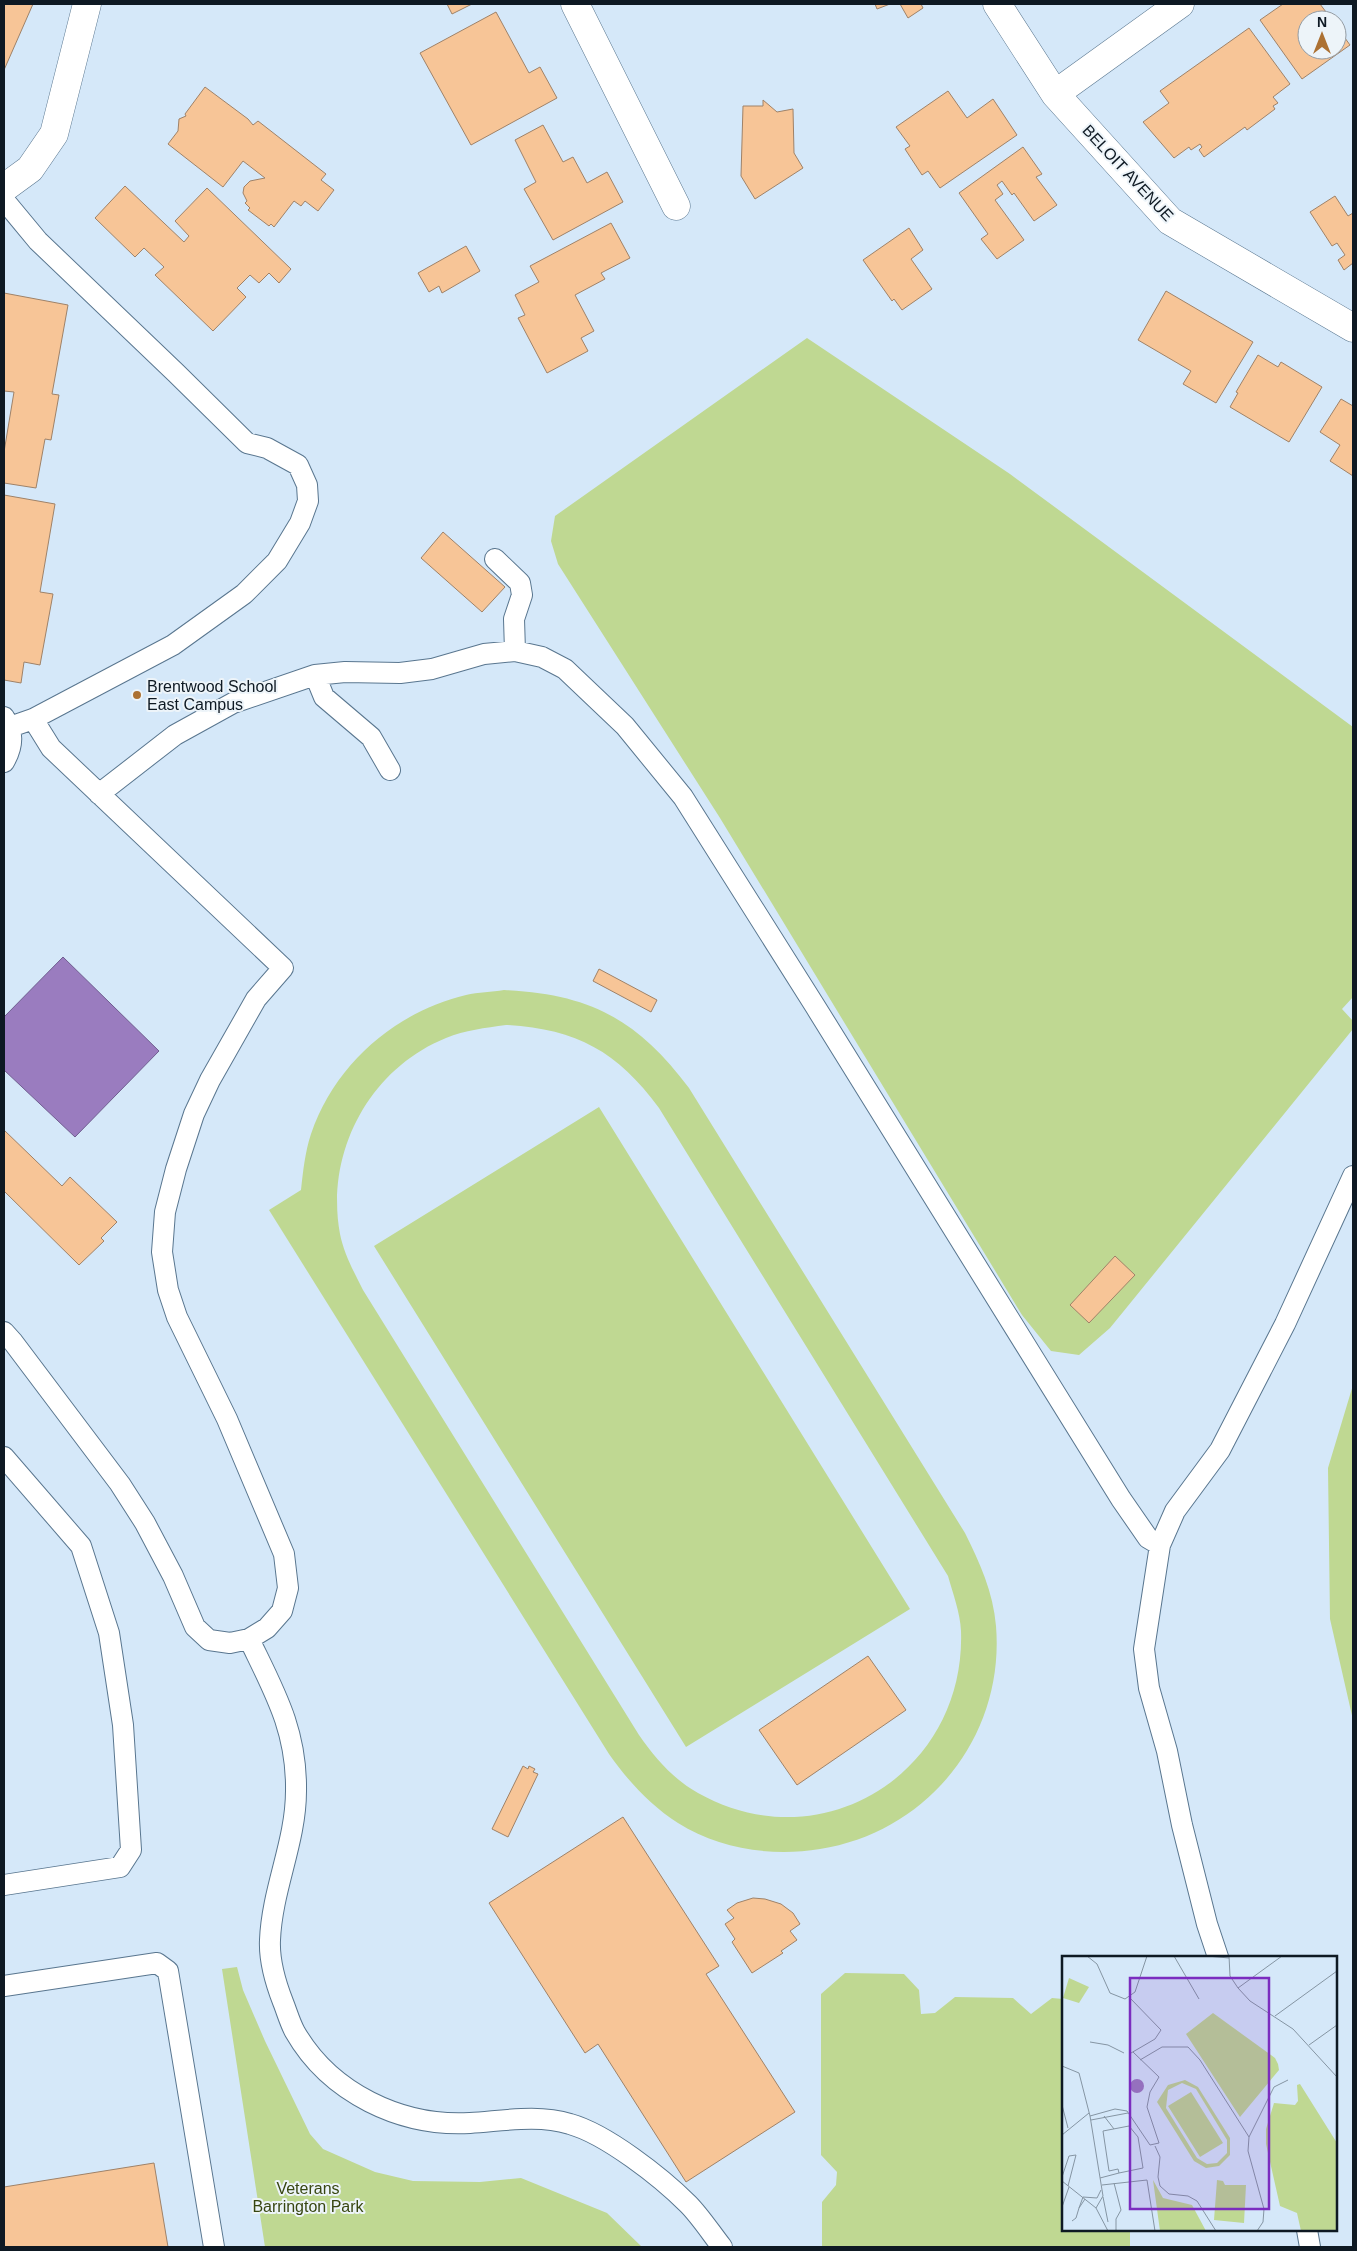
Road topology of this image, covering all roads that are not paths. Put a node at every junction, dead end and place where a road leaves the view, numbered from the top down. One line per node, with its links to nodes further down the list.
1 (87, 4): 6 (street)
2 (575, 4): 8 (street)
3 (997, 4): 5 (street, BELOIT AVENUE)
4 (1180, 4): 5 (street)
5 (1055, 94): 9 (street, BELOIT AVENUE)
6 (4, 188)
7 (4, 200): 13 (lane)
8 (676, 206)
9 (1353, 328)
10 (495, 559): 11 (lane)
11 (514, 651): 12 (lane); 21 (lane)
12 (315, 674): 16 (lane); 17 (lane)
13 (33, 719): 14 (lane); 17 (lane)
14 (7, 722): 15 (lane)
15 (4, 762)
16 (390, 770)
17 (99, 794): 22 (lane)
18 (1353, 1176): 21 (lane)
19 (4, 1332): 22 (lane)
20 (4, 1457): 23 (lane)
21 (1160, 1545): 24 (lane)
22 (249, 1639): 28 (lane)
23 (4, 1885)
24 (1218, 1956)
25 (4, 1986): 27 (lane)
26 (1307, 2231): 29 (lane)
27 (214, 2247)
28 (722, 2247)
29 (1310, 2247)

